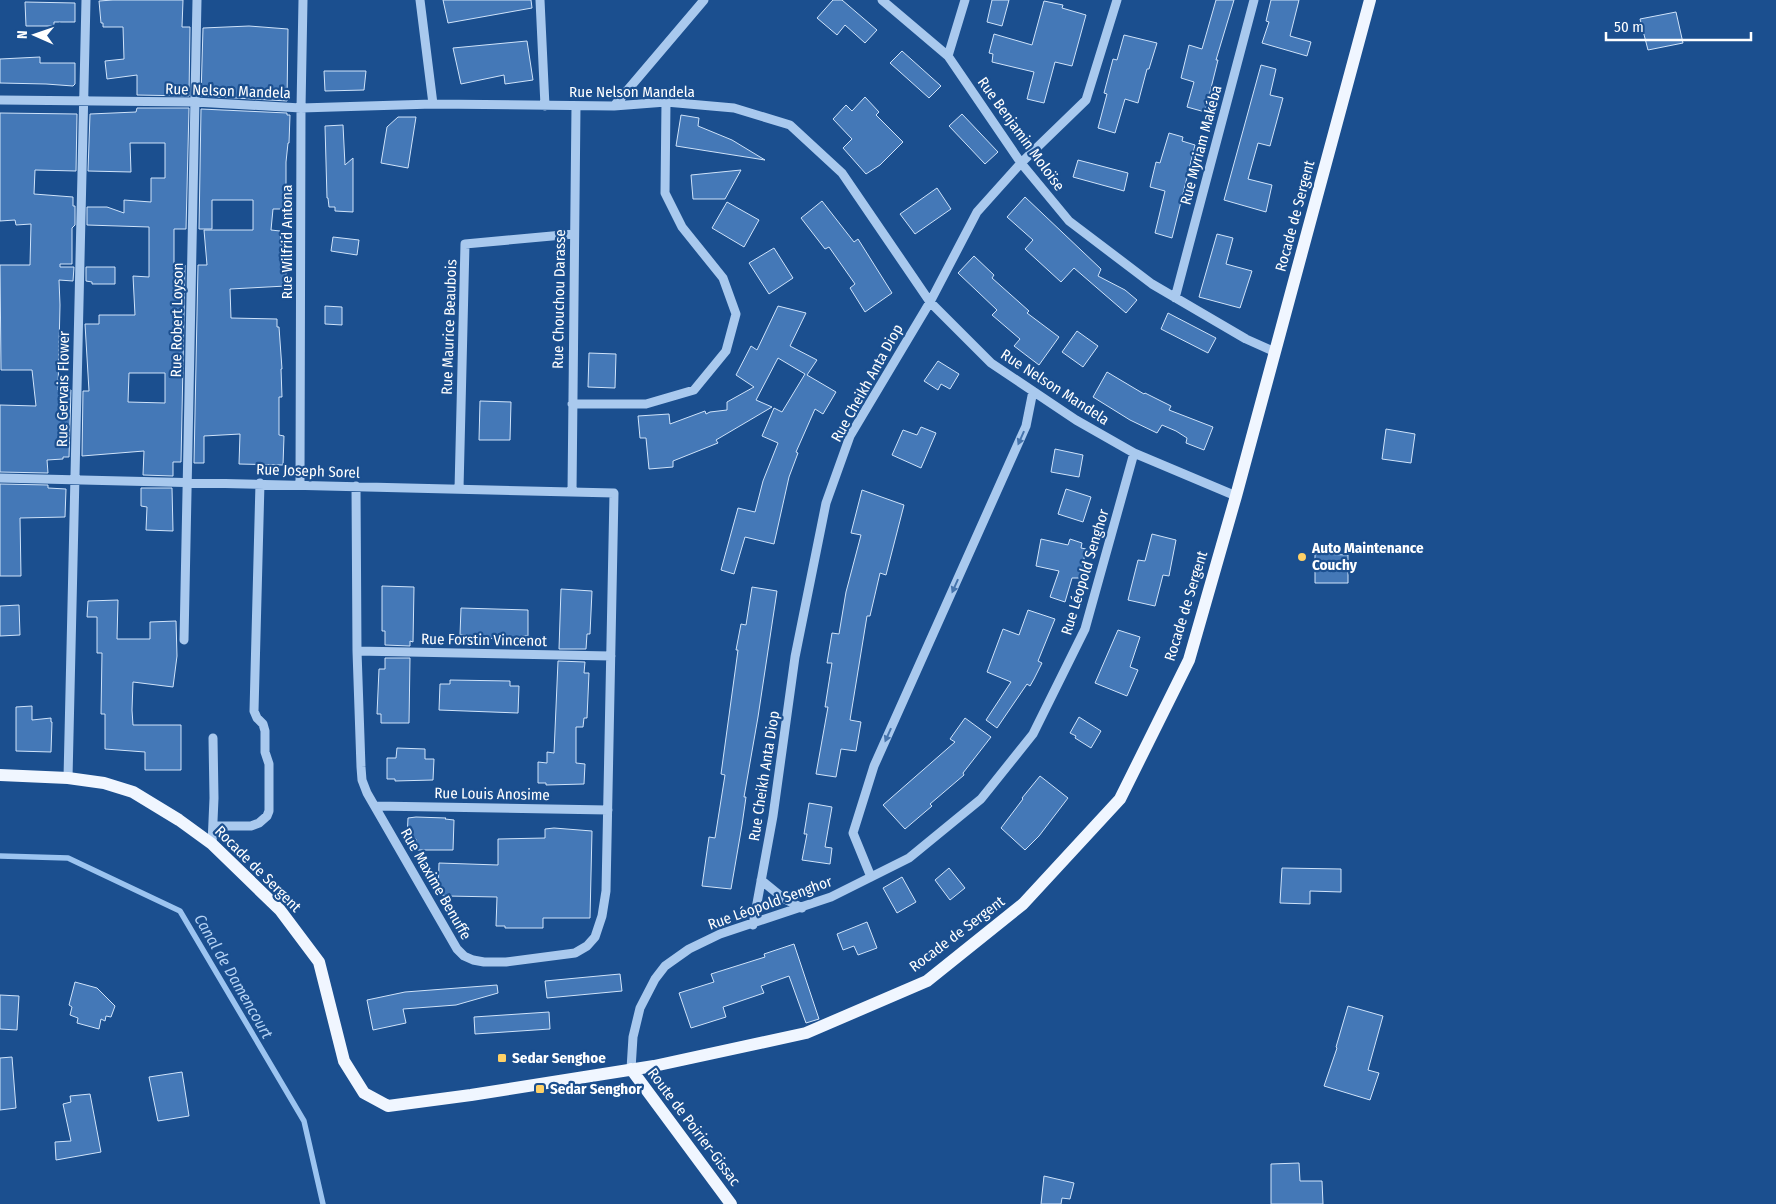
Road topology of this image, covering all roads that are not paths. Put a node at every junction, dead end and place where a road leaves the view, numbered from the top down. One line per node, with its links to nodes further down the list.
1 (86, 0): 14 (street, Rue Gervais Flower)
2 (197, 0): 15 (street, Rue Robert Loyson)
3 (303, 0): 21 (street, Rue Wilfrid Antona)
4 (420, 0): 17 (street)
5 (540, 0): 18 (street)
6 (704, 0): 20 (street)
7 (882, 0): 12 (street, Rue Benjamin Moloïse)
8 (965, 0): 12 (street)
9 (1117, 0): 22 (street, Rue Cheikh Anta Diop)
10 (1254, 0): 24 (street, Rue Myriam Makéba)
11 (1370, 0): 26 (main road, Rocade de Sergent)
12 (948, 56): 22 (street, Rue Benjamin Moloïse)
13 (0, 100): 14 (street, Rue Nelson Mandela)
14 (84, 101): 15 (street, Rue Nelson Mandela); 31 (street, Rue Gervais Flower)
15 (195, 102): 21 (street, Rue Nelson Mandela); 32 (street, Rue Robert Loyson)
16 (666, 102): 20 (street, Rue Nelson Mandela); 25 (street, Rue Nelson Mandela); 28 (street)
17 (434, 104): 18 (street, Rue Nelson Mandela); 21 (street, Rue Nelson Mandela)
18 (545, 106): 19 (street, Rue Nelson Mandela)
19 (576, 106): 20 (street, Rue Nelson Mandela); 23 (street, Rue Chouchou Darasse)
20 (614, 106)
21 (301, 108): 34 (street, Rue Wilfrid Antona)
22 (1022, 163): 24 (street, Rue Benjamin Moloïse); 25 (street, Rue Cheikh Anta Diop)
23 (574, 234): 28 (street, Rue Chouchou Darasse); 36 (street, Rue Maurice Beaubois)
24 (1175, 298): 26 (street, Rue Benjamin Moloïse)
25 (930, 302): 27 (street, Rue Nelson Mandela); 53 (street, Rue Cheikh Anta Diop)
26 (1275, 352): 39 (main road, Rocade de Sergent)
27 (1033, 391): 29 (street, Rue Nelson Mandela); 52 (street, one-way to 52)
28 (572, 404): 37 (street, Rue Chouchou Darasse)
29 (1134, 453): 39 (street, Rue Nelson Mandela); 52 (street, Rue Léopold Senghor)
30 (0, 478): 31 (street, Rue Joseph Sorel)
31 (75, 479): 32 (street, Rue Joseph Sorel); 46 (street, Rue Gervais Flower)
32 (187, 482): 33 (street, Rue Joseph Sorel); 40 (street, Rue Robert Loyson)
33 (260, 484): 34 (street, Rue Joseph Sorel); 50 (street)
34 (300, 484): 35 (street, Rue Joseph Sorel)
35 (356, 486): 36 (street, Rue Joseph Sorel); 41 (street, Rue Maxime Benuffe)
36 (459, 489): 37 (street, Rue Joseph Sorel)
37 (572, 492): 38 (street, Rue Joseph Sorel)
38 (614, 493): 42 (street, Rue Maxime Benuffe)
39 (1236, 496): 56 (main road, Rocade de Sergent)
40 (184, 640)
41 (357, 651): 42 (street, Rue Forstin Vincenot); 48 (street, Rue Maxime Benuffe)
42 (611, 656): 49 (street, Rue Maxime Benuffe)
43 (213, 738): 50 (street)
44 (0, 775): 45 (main road, Rocade de Sergent)
45 (21, 777): 46 (main road, Rocade de Sergent); 47 (main road, Rocade de Sergent)
46 (68, 778): 51 (main road, Rocade de Sergent)
47 (0, 781)
48 (375, 806): 49 (street, Rue Louis Anosime); 49 (street, Rue Maxime Benuffe)
49 (608, 810)
50 (213, 826): 51 (street)
51 (212, 844): 56 (main road, Rocade de Sergent)
52 (871, 877): 54 (street, Rue Léopold Senghor)
53 (761, 880): 54 (street); 55 (street, Rue Cheikh Anta Diop)
54 (802, 908): 55 (street, Rue Léopold Senghor)
55 (753, 925): 56 (street, Rue Léopold Senghor)
56 (630, 1069): 57 (main road, Route de Poirier-Gissac)
57 (731, 1204)

